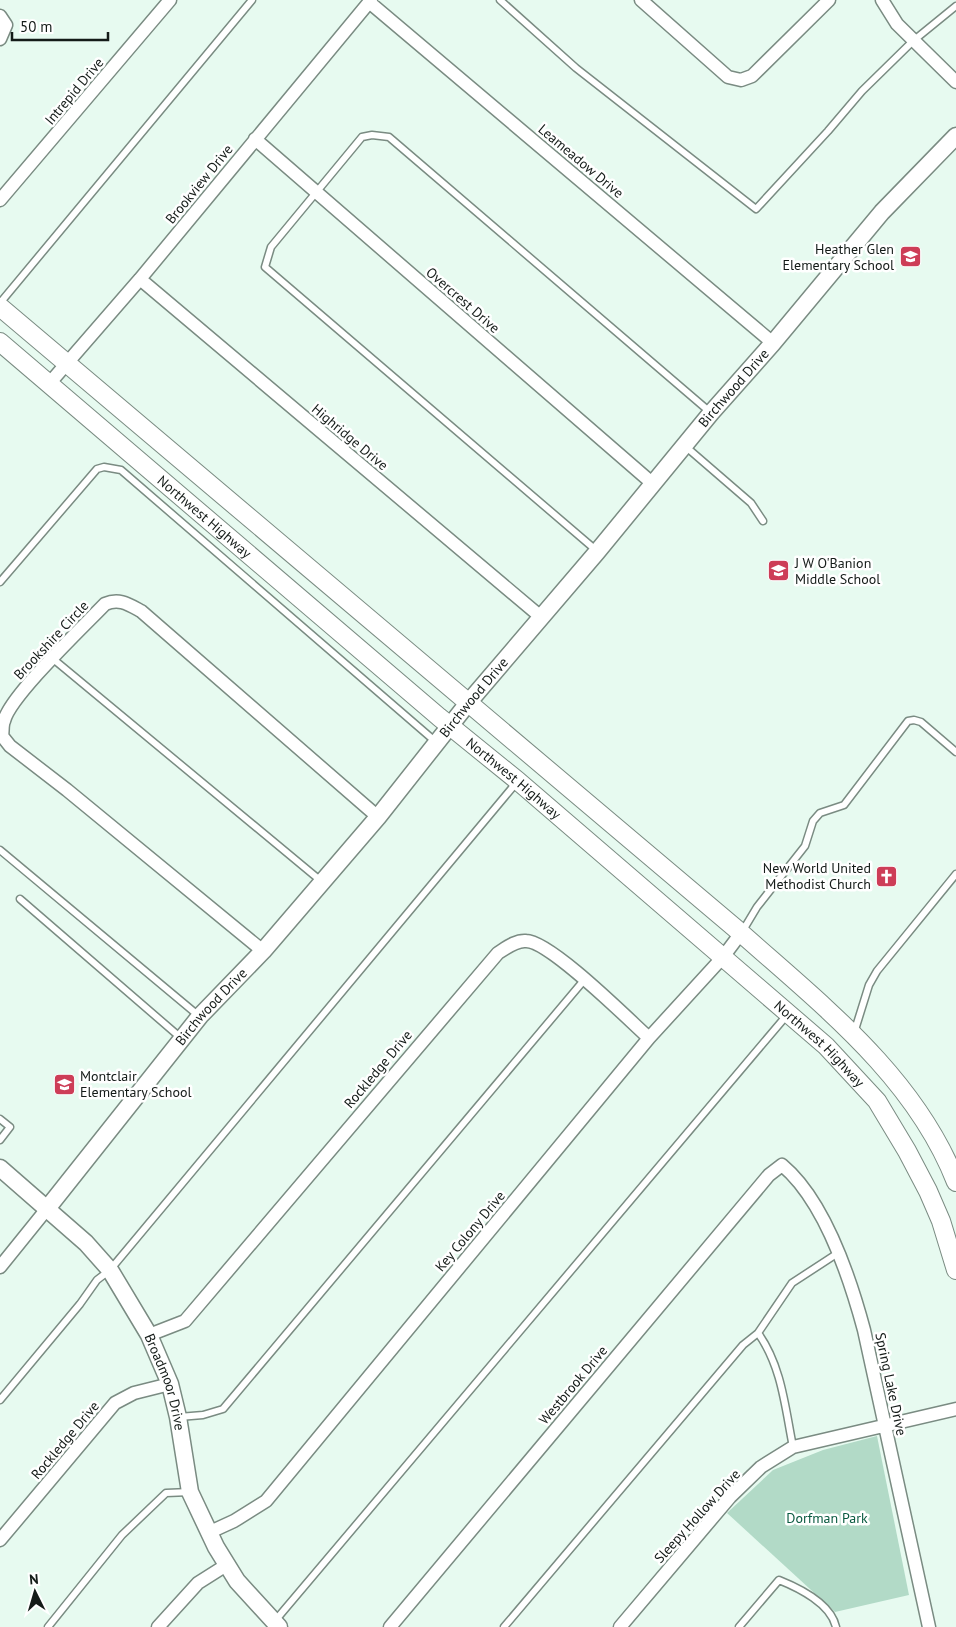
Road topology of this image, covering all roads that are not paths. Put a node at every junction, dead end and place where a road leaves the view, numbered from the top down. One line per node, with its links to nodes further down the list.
1 (170, 0): 16 (street, Intrepid Drive)
2 (252, 0): 18 (lane)
3 (500, 0): 11 (lane)
4 (641, 0): 5 (street)
5 (828, 0)
6 (882, 0): 11 (street)
7 (370, 1): 14 (street, Brookview Drive); 21 (street, Leameadow Drive)
8 (956, 6): 11 (lane)
9 (0, 16): 10 (street)
10 (0, 39)
11 (914, 41): 12 (street)
12 (956, 82)
13 (956, 136): 21 (street, Birchwood Drive)
14 (255, 139): 15 (street, Overcrest Drive); 17 (street, Brookview Drive)
15 (316, 192): 24 (lane); 26 (street, Overcrest Drive); 28 (lane)
16 (0, 200)
17 (140, 279): 22 (street, Brookview Drive); 30 (street, Highridge Drive)
18 (0, 303)
19 (0, 307): 22 (main road, Northwest Highway)
20 (0, 342): 23 (main road, Northwest Highway)
21 (773, 343): 24 (street, Birchwood Drive)
22 (68, 363): 23 (street, Brookview Drive); 32 (main road, Northwest Highway)
23 (48, 385): 33 (main road, Northwest Highway)
24 (711, 413): 25 (street, Birchwood Drive)
25 (684, 445): 26 (street, Birchwood Drive); 27 (lane)
26 (652, 483): 28 (street, Birchwood Drive)
27 (763, 521)
28 (597, 552): 30 (street, Birchwood Drive)
29 (0, 582): 34 (lane)
30 (541, 617): 32 (street, Birchwood Drive)
31 (52, 658): 37 (street, Brookshire Circle); 40 (lane); 43 (street, Brookshire Circle)
32 (468, 703): 33 (street, Birchwood Drive); 42 (main road, Northwest Highway)
33 (450, 726): 34 (street, Birchwood Drive); 36 (main road, Northwest Highway)
34 (437, 743): 37 (street, Birchwood Drive)
35 (956, 752): 42 (lane)
36 (518, 781): 44 (main road, Northwest Highway); 59 (lane)
37 (378, 817): 40 (street, Birchwood Drive)
38 (0, 850): 47 (lane)
39 (956, 874): 48 (lane)
40 (322, 882): 43 (street, Birchwood Drive)
41 (20, 899): 50 (lane)
42 (741, 933): 44 (street, Key Colony Drive); 48 (main road, Northwest Highway)
43 (263, 951): 47 (street, Birchwood Drive)
44 (723, 956): 46 (main road, Northwest Highway); 49 (street, Key Colony Drive)
45 (585, 979): 49 (street, Rockledge Drive); 62 (street, Rockledge Drive); 66 (lane)
46 (789, 1013): 60 (main road, Northwest Highway); 73 (lane)
47 (200, 1016): 50 (street, Birchwood Drive)
48 (853, 1034): 55 (main road, Northwest Highway)
49 (649, 1038): 70 (street, Key Colony Drive)
50 (182, 1039): 56 (street, Birchwood Drive)
51 (0, 1119): 52 (lane)
52 (0, 1140)
53 (782, 1165): 57 (street, Spring Lake Drive); 76 (street, Westbrook Drive)
54 (0, 1168): 56 (street, Broadmoor Drive)
55 (956, 1182)
56 (46, 1210): 58 (street, Birchwood Drive); 59 (street, Broadmoor Drive)
57 (839, 1252): 61 (lane); 67 (street, Spring Lake Drive)
58 (0, 1267)
59 (110, 1270): 62 (street, Broadmoor Drive); 64 (lane)
60 (956, 1270)
61 (758, 1333): 68 (lane); 77 (lane)
62 (149, 1335): 63 (street, Broadmoor Drive)
63 (170, 1384): 66 (street, Broadmoor Drive); 71 (street, Rockledge Drive)
64 (0, 1400)
65 (956, 1409): 67 (street, Sleepy Hollow Drive)
66 (178, 1417): 69 (street, Broadmoor Drive)
67 (884, 1426): 68 (street, Sleepy Hollow Drive); 81 (street, Spring Lake Drive)
68 (792, 1448): 78 (street, Sleepy Hollow Drive)
69 (190, 1492): 70 (street, Broadmoor Drive); 74 (lane)
70 (210, 1532): 72 (street, Broadmoor Drive)
71 (0, 1540)
72 (228, 1564): 73 (street, Broadmoor Drive); 75 (street)
73 (274, 1625)
74 (48, 1627)
75 (158, 1627)
76 (390, 1627)
77 (504, 1627)
78 (620, 1627)
79 (739, 1627): 80 (lane)
80 (836, 1627)
81 (929, 1627)

